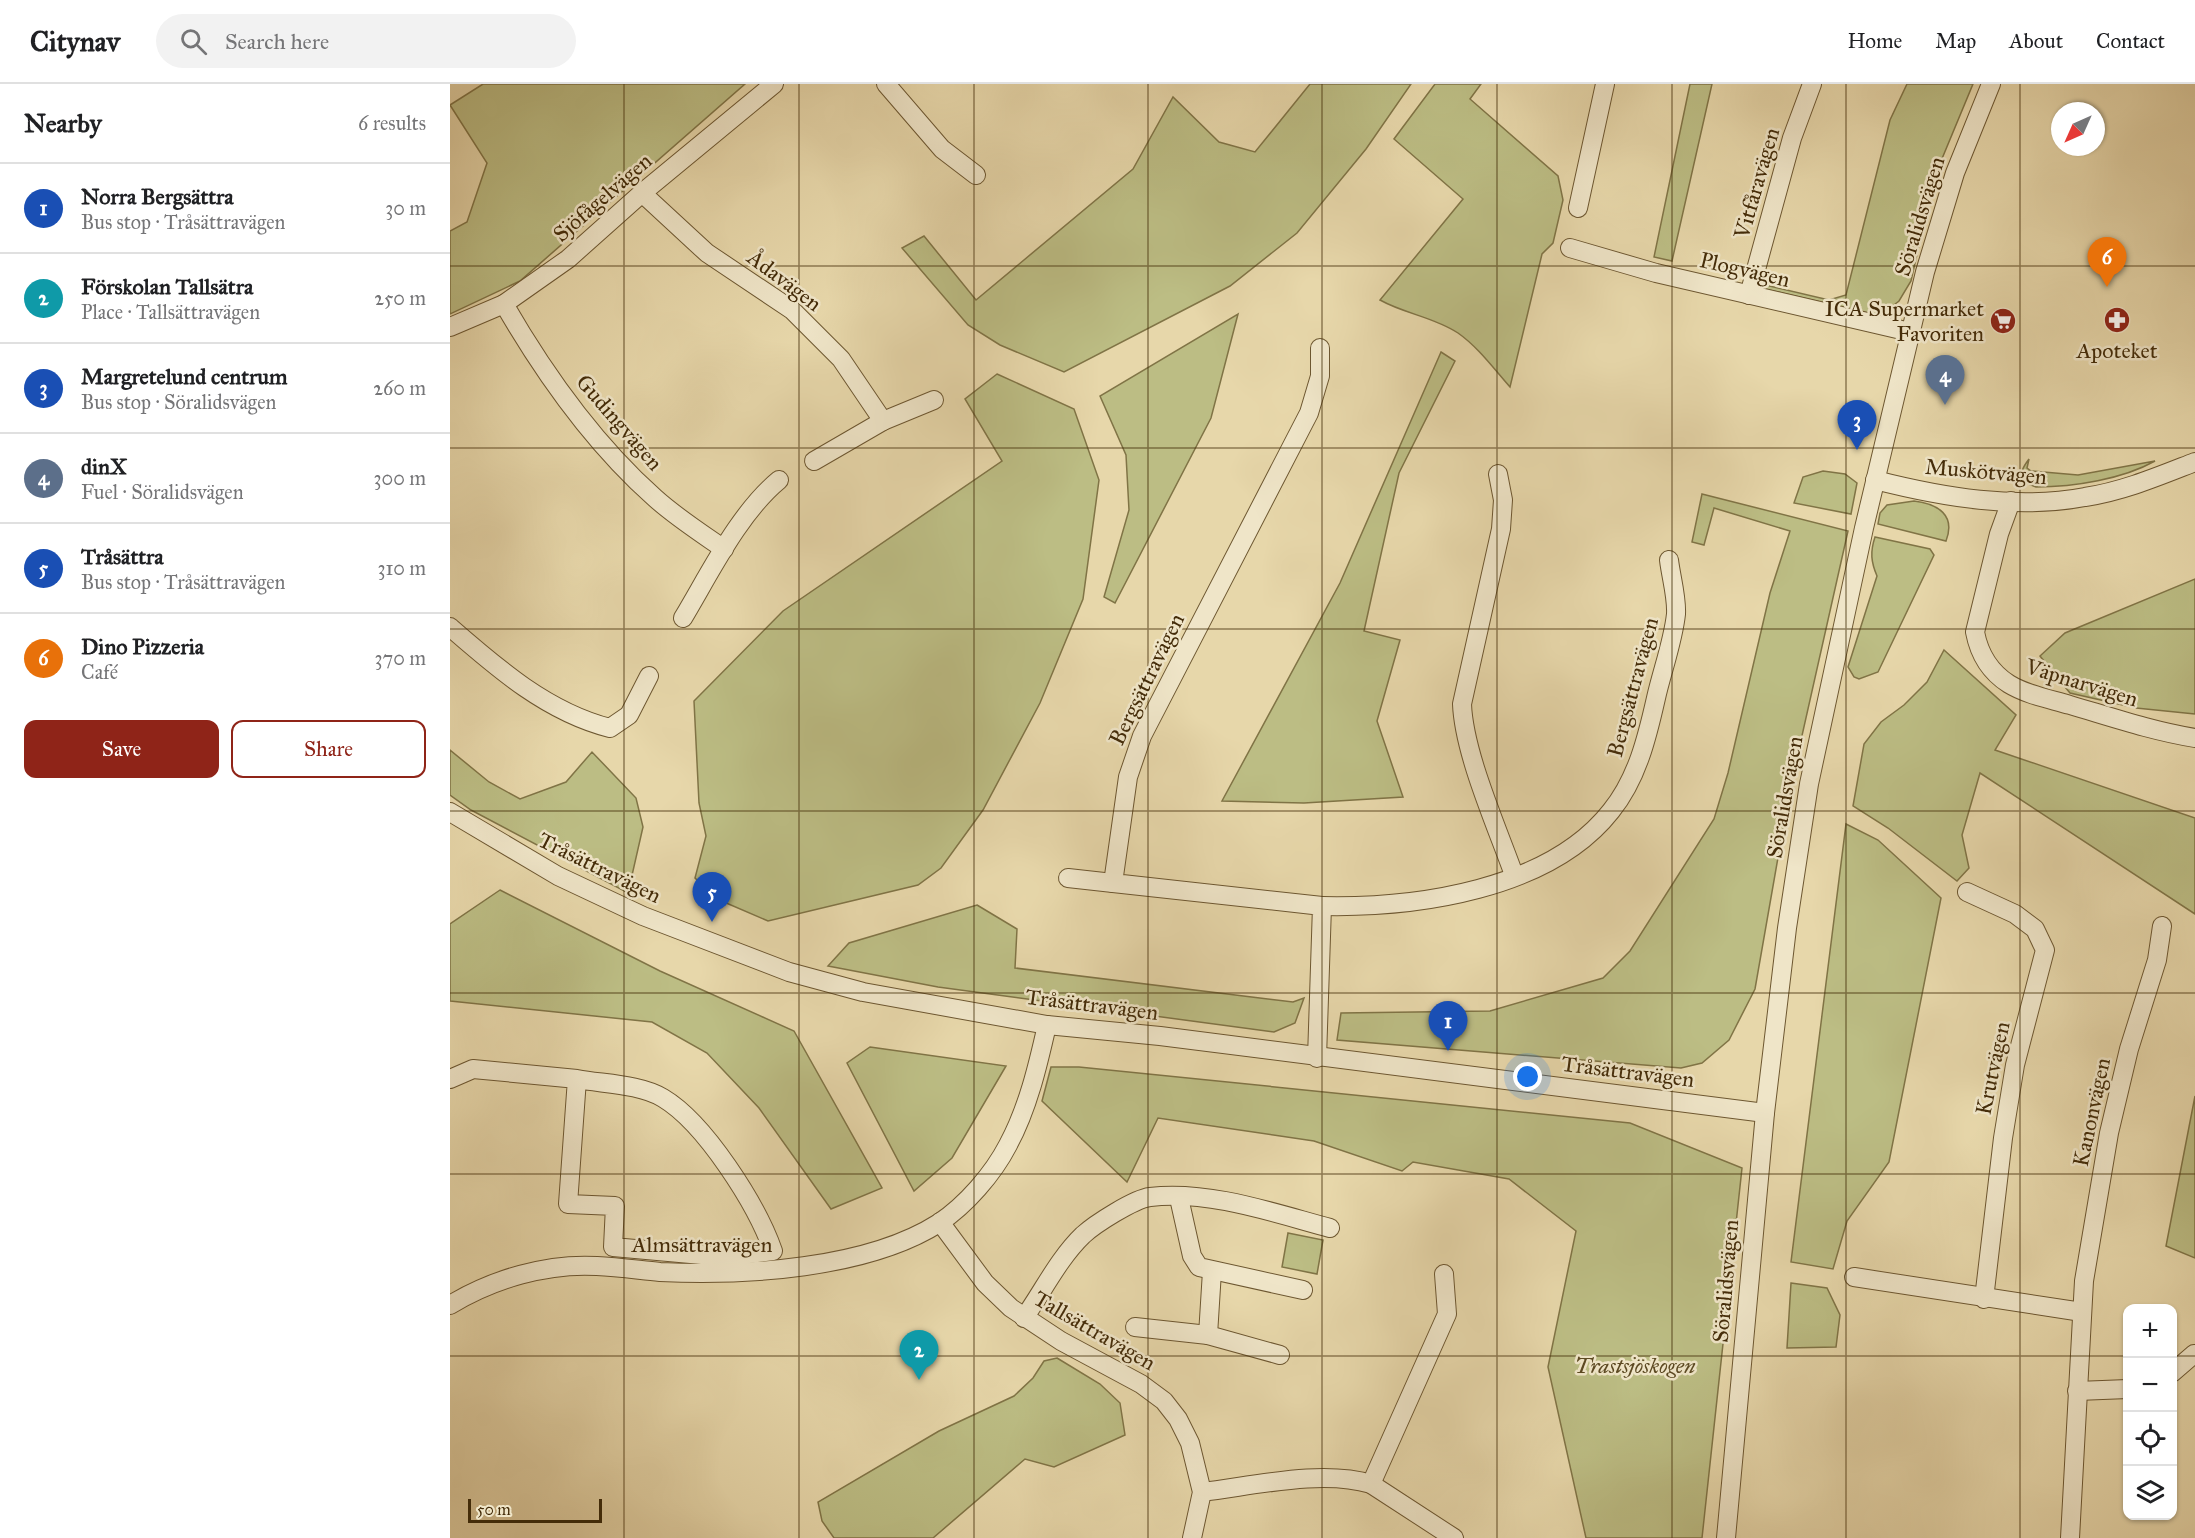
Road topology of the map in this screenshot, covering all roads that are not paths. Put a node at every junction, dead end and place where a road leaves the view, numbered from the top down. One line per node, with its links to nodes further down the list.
1 (774, 84): 7 (street, Sjöfågelvägen)
2 (886, 84): 6 (street)
3 (1605, 84): 8 (street)
4 (1812, 84): 10 (street, Vitfåravägen)
5 (1992, 84): 13 (street, Söralidsvägen)
6 (976, 175)
7 (642, 193): 11 (street, Sjöfågelvägen); 16 (street, Ådavägen)
8 (1578, 208)
9 (1570, 248): 10 (street, Plogvägen)
10 (1749, 296): 13 (street, Plogvägen)
11 (504, 304): 12 (street, Sjöfågelvägen); 23 (street, Gudingvägen)
12 (450, 327)
13 (1910, 332): 21 (street, Söralidsvägen)
14 (1320, 348): 32 (street, Bergsättravägen)
15 (934, 400): 16 (street)
16 (883, 421): 17 (street)
17 (814, 461)
18 (2195, 462): 22 (street, Muskötvägen)
19 (1498, 474): 30 (street)
20 (779, 480): 23 (street)
21 (1875, 480): 22 (street, Muskötvägen); 40 (street, Söralidsvägen)
22 (2011, 501): 28 (street, Väpnarvägen)
23 (724, 549): 25 (street)
24 (1669, 560): 30 (street, Bergsättravägen)
25 (683, 618)
26 (450, 627): 27 (street)
27 (649, 676)
28 (2195, 738)
29 (450, 812): 36 (street, Tråsättravägen)
30 (1515, 875): 34 (street, Bergsättravägen)
31 (1068, 878): 32 (street)
32 (1113, 883): 34 (street, Bergsättravägen)
33 (1967, 892): 48 (street, Krutvägen)
34 (1322, 906): 37 (street)
35 (2162, 926): 50 (street, Kanonvägen)
36 (1047, 1025): 37 (street, Tråsättravägen); 42 (street, Almsättravägen)
37 (1317, 1058): 40 (street, Tråsättravägen)
38 (451, 1077): 39 (street)
39 (577, 1079): 39 (street)
40 (1765, 1113): 63 (street, Söralidsvägen)
41 (1179, 1198): 43 (street); 44 (street); 51 (street)
42 (940, 1222): 49 (street, Almsättravägen); 51 (street, Tallsättravägen)
43 (1330, 1228)
44 (1212, 1271): 47 (street); 53 (street)
45 (1444, 1274): 59 (street)
46 (1854, 1277): 48 (street)
47 (1303, 1290)
48 (1984, 1299): 50 (street)
49 (450, 1305)
50 (2082, 1312): 58 (street, Kanonvägen)
51 (1024, 1318): 60 (street, Tallsättravägen)
52 (1134, 1327): 53 (street)
53 (1208, 1335): 55 (street)
54 (2194, 1354): 56 (street)
55 (1280, 1355)
56 (2177, 1369)
57 (2123, 1389): 58 (street)
58 (2077, 1390): 64 (street, Kanonvägen)
59 (1371, 1484): 60 (street); 62 (street)
60 (1202, 1492): 61 (street, Tallsättravägen)
61 (1192, 1538)
62 (1454, 1538)
63 (1726, 1538)
64 (2070, 1538)

